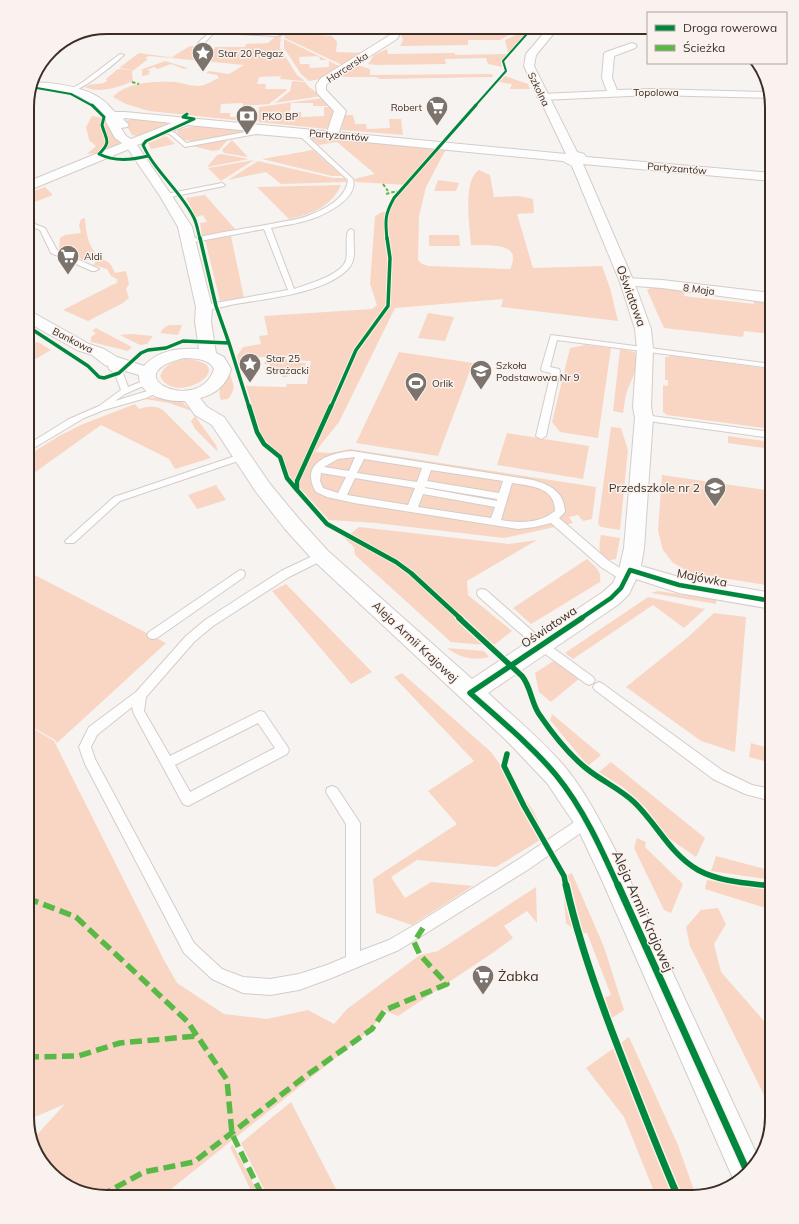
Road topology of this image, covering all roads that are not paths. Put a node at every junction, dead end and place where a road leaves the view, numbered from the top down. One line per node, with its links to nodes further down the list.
1 (211, 34): 4 (lane)
2 (396, 34): 16 (street, Harcerska)
3 (548, 34): 11 (street, Szkolna)
4 (200, 44)
5 (632, 46): 9 (street)
6 (122, 55): 8 (lane)
7 (37, 86): 8 (street)
8 (71, 91): 12 (street)
9 (613, 93): 10 (street, Topolowa); 11 (street, Topolowa)
10 (764, 95)
11 (542, 97): 18 (street, Szkolna)
12 (112, 116): 13 (street, Partyzantów); 17 (street)
13 (187, 121): 14 (street); 15 (street, Partyzantów)
14 (165, 130): 15 (lane); 17 (street)
15 (305, 134): 16 (street, Partyzantów); 24 (lane)
16 (332, 135): 18 (street, Partyzantów)
17 (130, 144): 20 (street); 22 (street)
18 (574, 159): 19 (street, Partyzantów); 28 (street, Oświatowa)
19 (765, 176)
20 (34, 184)
21 (222, 186): 22 (lane)
22 (166, 196): 26 (street)
23 (34, 225): 27 (lane)
24 (267, 226): 26 (lane); 29 (lane)
25 (351, 231): 29 (lane)
26 (189, 241): 31 (street)
27 (95, 269)
28 (627, 282): 30 (street, 8 Maja); 33 (street, Oświatowa)
29 (292, 292): 31 (lane)
30 (765, 297)
31 (204, 315): 34 (street); 35 (street)
32 (34, 320): 36 (street, Bankowa)
33 (645, 349): 38 (lane); 44 (street, Oświatowa); 47 (lane)
34 (184, 353): 35 (street); 37 (street)
35 (208, 355): 40 (street)
36 (104, 357): 37 (street, Bankowa); 39 (street, Bankowa); 41 (lane)
37 (161, 360): 39 (street)
38 (765, 365)
39 (151, 382): 41 (lane); 42 (street); 43 (lane)
40 (210, 389): 42 (street); 45 (street, Aleja Armii Krajowej)
41 (125, 390): 43 (lane)
42 (189, 395): 45 (street, Aleja Armii Krajowej)
43 (100, 409): 48 (lane)
44 (644, 418): 46 (lane); 64 (street, Oświatowa)
45 (218, 421): 50 (street, Aleja Armii Krajowej)
46 (765, 434)
47 (541, 436)
48 (34, 444)
49 (361, 455): 51 (lane); 52 (lane); 53 (lane)
50 (241, 457): 61 (lane); 62 (street, Aleja Armii Krajowej)
51 (428, 466): 54 (lane); 55 (lane)
52 (317, 469): 53 (lane); 56 (lane)
53 (352, 475): 55 (lane); 56 (lane)
54 (508, 479): 57 (lane); 59 (lane)
55 (420, 487): 57 (lane); 58 (lane)
56 (340, 497): 58 (lane)
57 (502, 501): 60 (lane)
58 (412, 509): 60 (lane)
59 (553, 519): 60 (lane); 64 (lane)
60 (495, 523)
61 (70, 540)
62 (321, 556): 69 (street, Aleja Armii Krajowej); 70 (lane)
63 (240, 574): 67 (lane)
64 (629, 574): 66 (street, Majówka); 68 (street, Oświatowa)
65 (482, 593): 68 (lane)
66 (765, 600)
67 (153, 635)
68 (541, 645): 69 (street, Oświatowa); 73 (lane)
69 (470, 693): 74 (street, Aleja Armii Krajowej)
70 (140, 695): 71 (lane); 75 (lane)
71 (167, 763): 71 (lane)
72 (332, 792): 75 (lane)
73 (765, 793)
74 (587, 820): 75 (lane); 76 (street, Aleja Armii Krajowej)
75 (353, 961)
76 (745, 1167)

